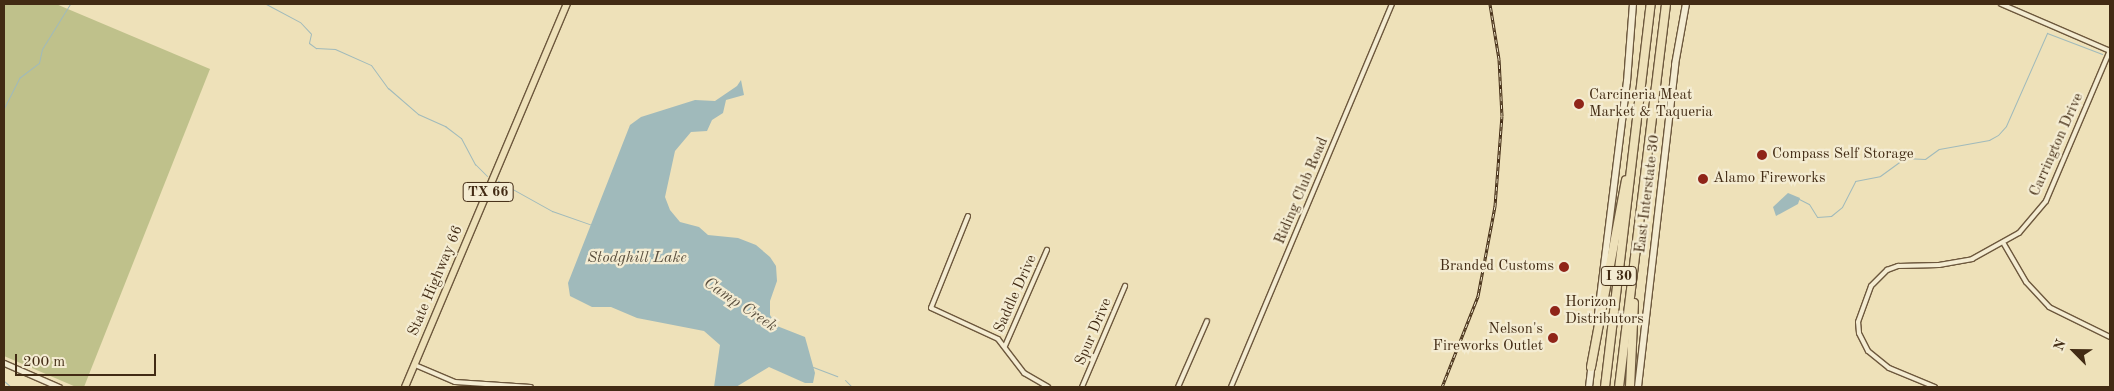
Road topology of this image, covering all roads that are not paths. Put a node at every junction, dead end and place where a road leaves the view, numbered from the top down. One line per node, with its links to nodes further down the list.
1 (567, 4): 19 (main road, State Highway 66 / TX 66)
2 (1392, 4): 27 (street, Riding Club Road)
3 (1633, 4): 20 (main road)
4 (1651, 4): 9 (highway, I 30)
5 (1666, 4): 11 (highway, I 30)
6 (1686, 4): 32 (main road, East Interstate 30)
7 (2001, 4): 8 (street)
8 (2110, 50): 12 (street, Carrington Drive)
9 (1633, 164): 20 (highway); 29 (highway, I 30)
10 (968, 216): 17 (street)
11 (1638, 231): 30 (highway, I 30); 31 (highway)
12 (2004, 244): 16 (street); 33 (street, Carrington Drive)
13 (1047, 250): 17 (street, Saddle Drive)
14 (1125, 286): 25 (street, Spur Drive)
15 (1207, 321): 26 (street)
16 (2110, 337)
17 (1006, 346): 24 (street)
18 (4, 363): 21 (street)
19 (415, 365): 22 (main road, State Highway 66 / TX 66); 23 (street)
20 (1591, 367): 28 (main road)
21 (59, 387)
22 (405, 387)
23 (531, 387)
24 (1048, 387)
25 (1082, 387)
26 (1178, 387)
27 (1231, 387)
28 (1589, 387)
29 (1605, 387)
30 (1619, 387)
31 (1630, 387)
32 (1638, 387)
33 (1935, 387)

